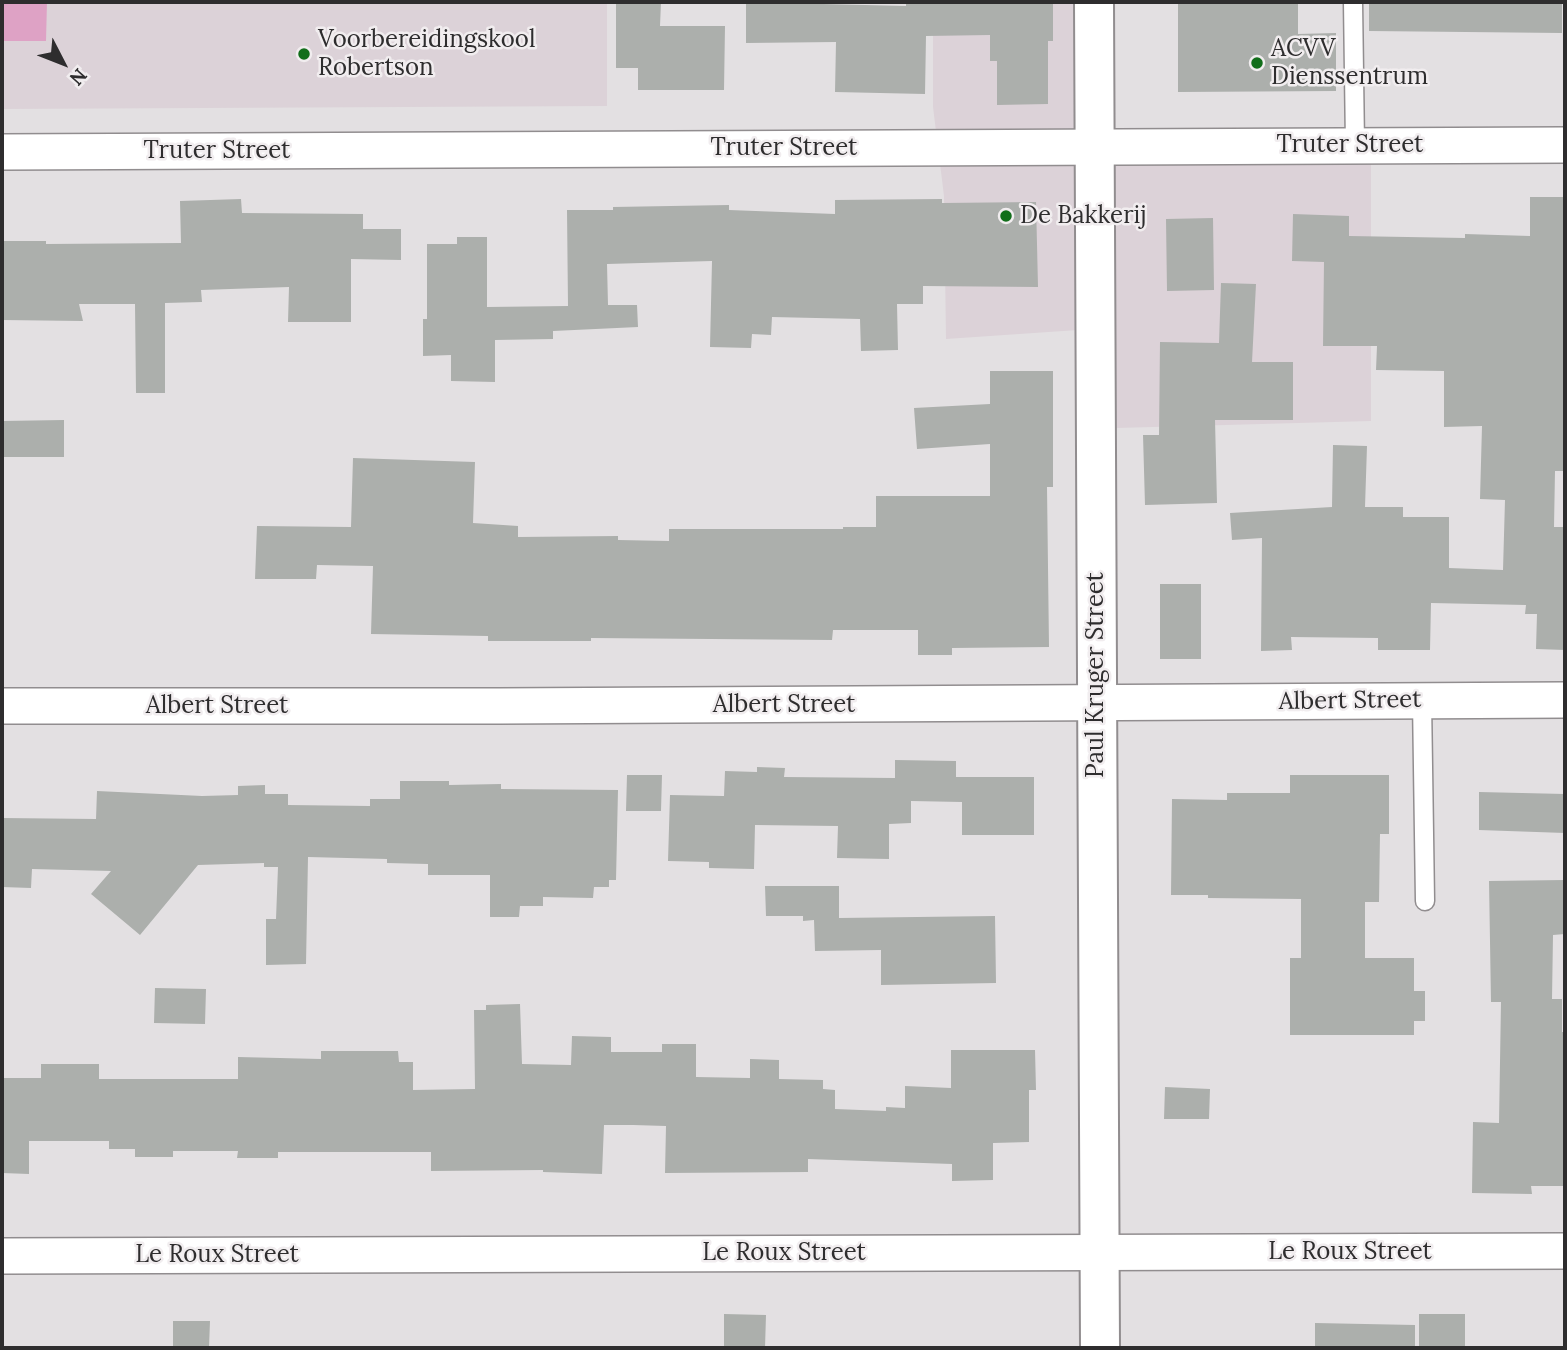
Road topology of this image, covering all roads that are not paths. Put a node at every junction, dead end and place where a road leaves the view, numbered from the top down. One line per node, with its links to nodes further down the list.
1 (1094, 2): 5 (street, Paul Kruger Street)
2 (1353, 2): 3 (lane)
3 (1355, 145): 4 (street, Truter Street); 5 (street, Truter Street)
4 (1565, 145)
5 (1094, 146): 6 (street, Truter Street); 9 (street, Paul Kruger Street)
6 (2, 152)
7 (1422, 700): 8 (street, Albert Street); 9 (street, Albert Street); 11 (lane)
8 (1565, 700)
9 (1096, 704): 10 (street, Albert Street); 13 (street, Paul Kruger Street)
10 (2, 706)
11 (1425, 901)
12 (1565, 1251): 13 (street, Le Roux Street)
13 (1100, 1252): 14 (street, Le Roux Street); 15 (street, Paul Kruger Street)
14 (2, 1255)
15 (1100, 1348)

